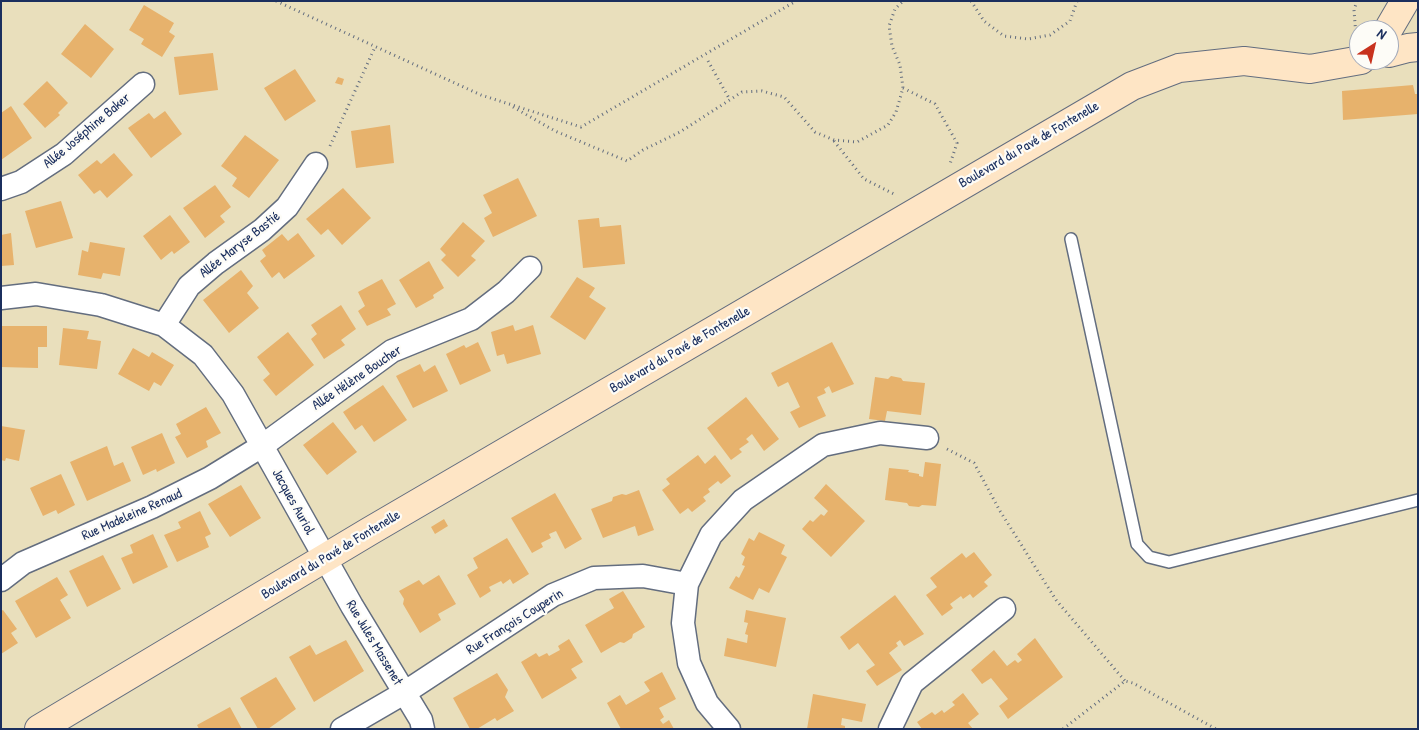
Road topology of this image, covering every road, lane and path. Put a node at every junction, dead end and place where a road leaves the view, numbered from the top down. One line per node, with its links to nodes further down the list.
1 (276, 1): 12 (path)
2 (796, 1): 20 (path)
3 (904, 1): 18 (path)
4 (971, 1): 5 (path)
5 (1077, 1)
6 (1357, 1): 10 (path)
7 (1405, 1): 11 (main road)
8 (1415, 1): 9 (main road)
9 (1418, 10)
10 (1355, 20)
11 (1394, 20)
12 (375, 47): 20 (path); 22 (path)
13 (1418, 47): 14 (main road)
14 (1399, 50)
15 (1349, 57): 33 (main road, Boulevard du Pavé de Fontenelle)
16 (708, 61): 19 (path)
17 (143, 84): 24 (street, Allée Joséphine Baker)
18 (903, 88): 21 (path); 23 (path)
19 (730, 100): 20 (path); 21 (path)
20 (507, 104)
21 (834, 140): 25 (path)
22 (316, 164): 29 (street, Allée Maryse Bastié)
23 (948, 171)
24 (1, 189)
25 (898, 196)
26 (1070, 239): 32 (lane)
27 (530, 268): 31 (street, Allée Hélène Boucher)
28 (1, 298): 29 (street, Jacques Auriol)
29 (164, 325): 31 (street, Jacques Auriol)
30 (927, 438): 35 (street); 37 (path)
31 (262, 446): 33 (street, Jacques Auriol); 34 (street, Rue Madeleine Renaud)
32 (1418, 500)
33 (325, 558): 38 (street, Rue Jules Massenet); 39 (main road, Boulevard du Pavé de Fontenelle)
34 (1, 580)
35 (688, 584): 38 (street, Rue François Couperin); 42 (street)
36 (1004, 609): 43 (street)
37 (1125, 681): 44 (path); 45 (path)
38 (404, 693): 40 (street, Rue François Couperin); 41 (street, Rue Jules Massenet)
39 (39, 729)
40 (342, 729)
41 (423, 729)
42 (729, 729)
43 (890, 729)
44 (1063, 729)
45 (1216, 729)

